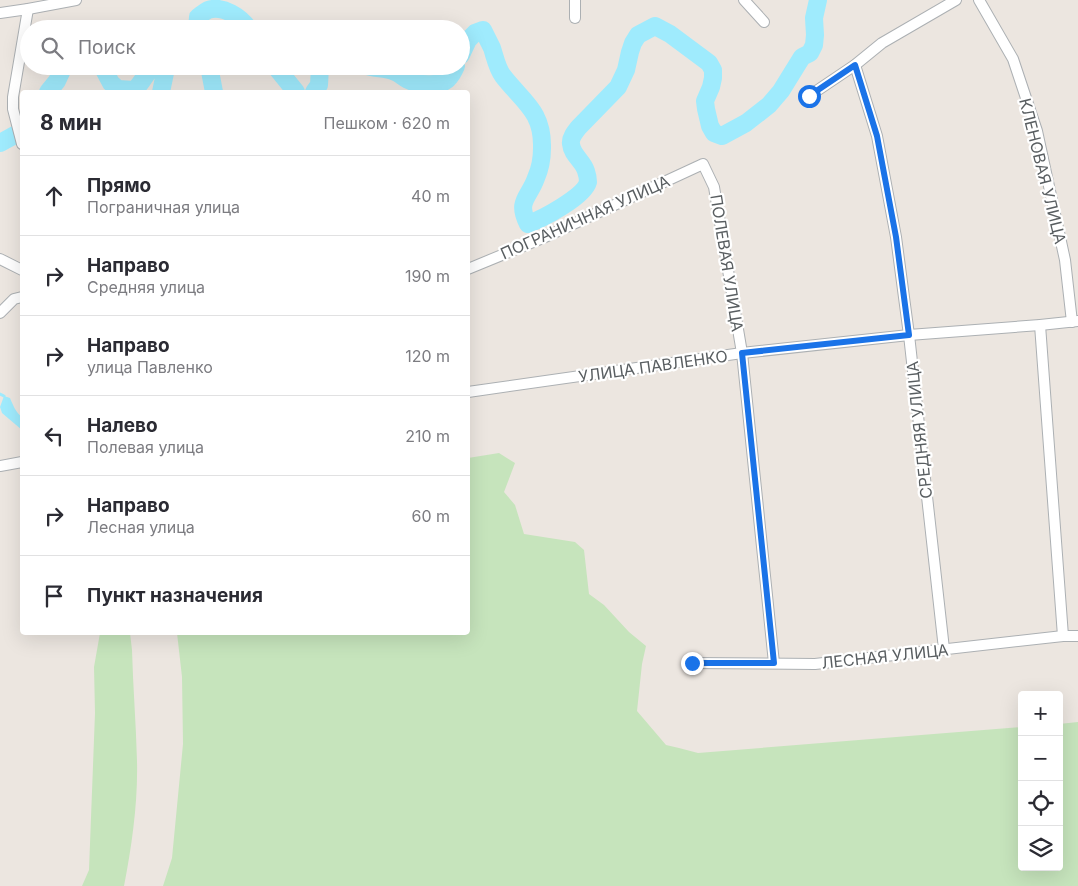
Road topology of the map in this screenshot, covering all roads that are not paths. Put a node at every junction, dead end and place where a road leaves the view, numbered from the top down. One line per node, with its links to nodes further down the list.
1 (76, 0): 6 (street)
2 (575, 0): 8 (street)
3 (744, 0): 10 (street)
4 (956, 0): 12 (street)
5 (979, 0): 21 (street, КЛЕНОВАЯ УЛИЦА)
6 (28, 9): 7 (street); 9 (street)
7 (0, 13)
8 (575, 18)
9 (26, 20)
10 (764, 22)
11 (20, 56): 14 (street)
12 (855, 65): 13 (street); 23 (street, СРЕДНЯЯ УЛИЦА)
13 (809, 96)
14 (20, 134)
15 (703, 164): 17 (street, ПОГРАНИЧНАЯ УЛИЦА); 24 (street, ПОЛЕВАЯ УЛИЦА)
16 (0, 259): 18 (street)
17 (470, 268)
18 (20, 269)
19 (20, 298): 20 (street)
20 (0, 313)
21 (1075, 321): 22 (street, УЛИЦА ПАВЛЕНКО)
22 (1040, 325): 23 (street, УЛИЦА ПАВЛЕНКО); 28 (street)
23 (909, 335): 24 (street, УЛИЦА ПАВЛЕНКО); 30 (street, СРЕДНЯЯ УЛИЦА)
24 (742, 353): 25 (street, УЛИЦА ПАВЛЕНКО); 32 (street, ПОЛЕВАЯ УЛИЦА)
25 (470, 392)
26 (20, 462): 27 (street)
27 (0, 466)
28 (1063, 636): 29 (street, ЛЕСНАЯ УЛИЦА); 30 (street, ЛЕСНАЯ УЛИЦА)
29 (1078, 636)
30 (944, 649): 32 (street, ЛЕСНАЯ УЛИЦА)
31 (692, 663): 32 (street, ЛЕСНАЯ УЛИЦА)
32 (774, 663)

